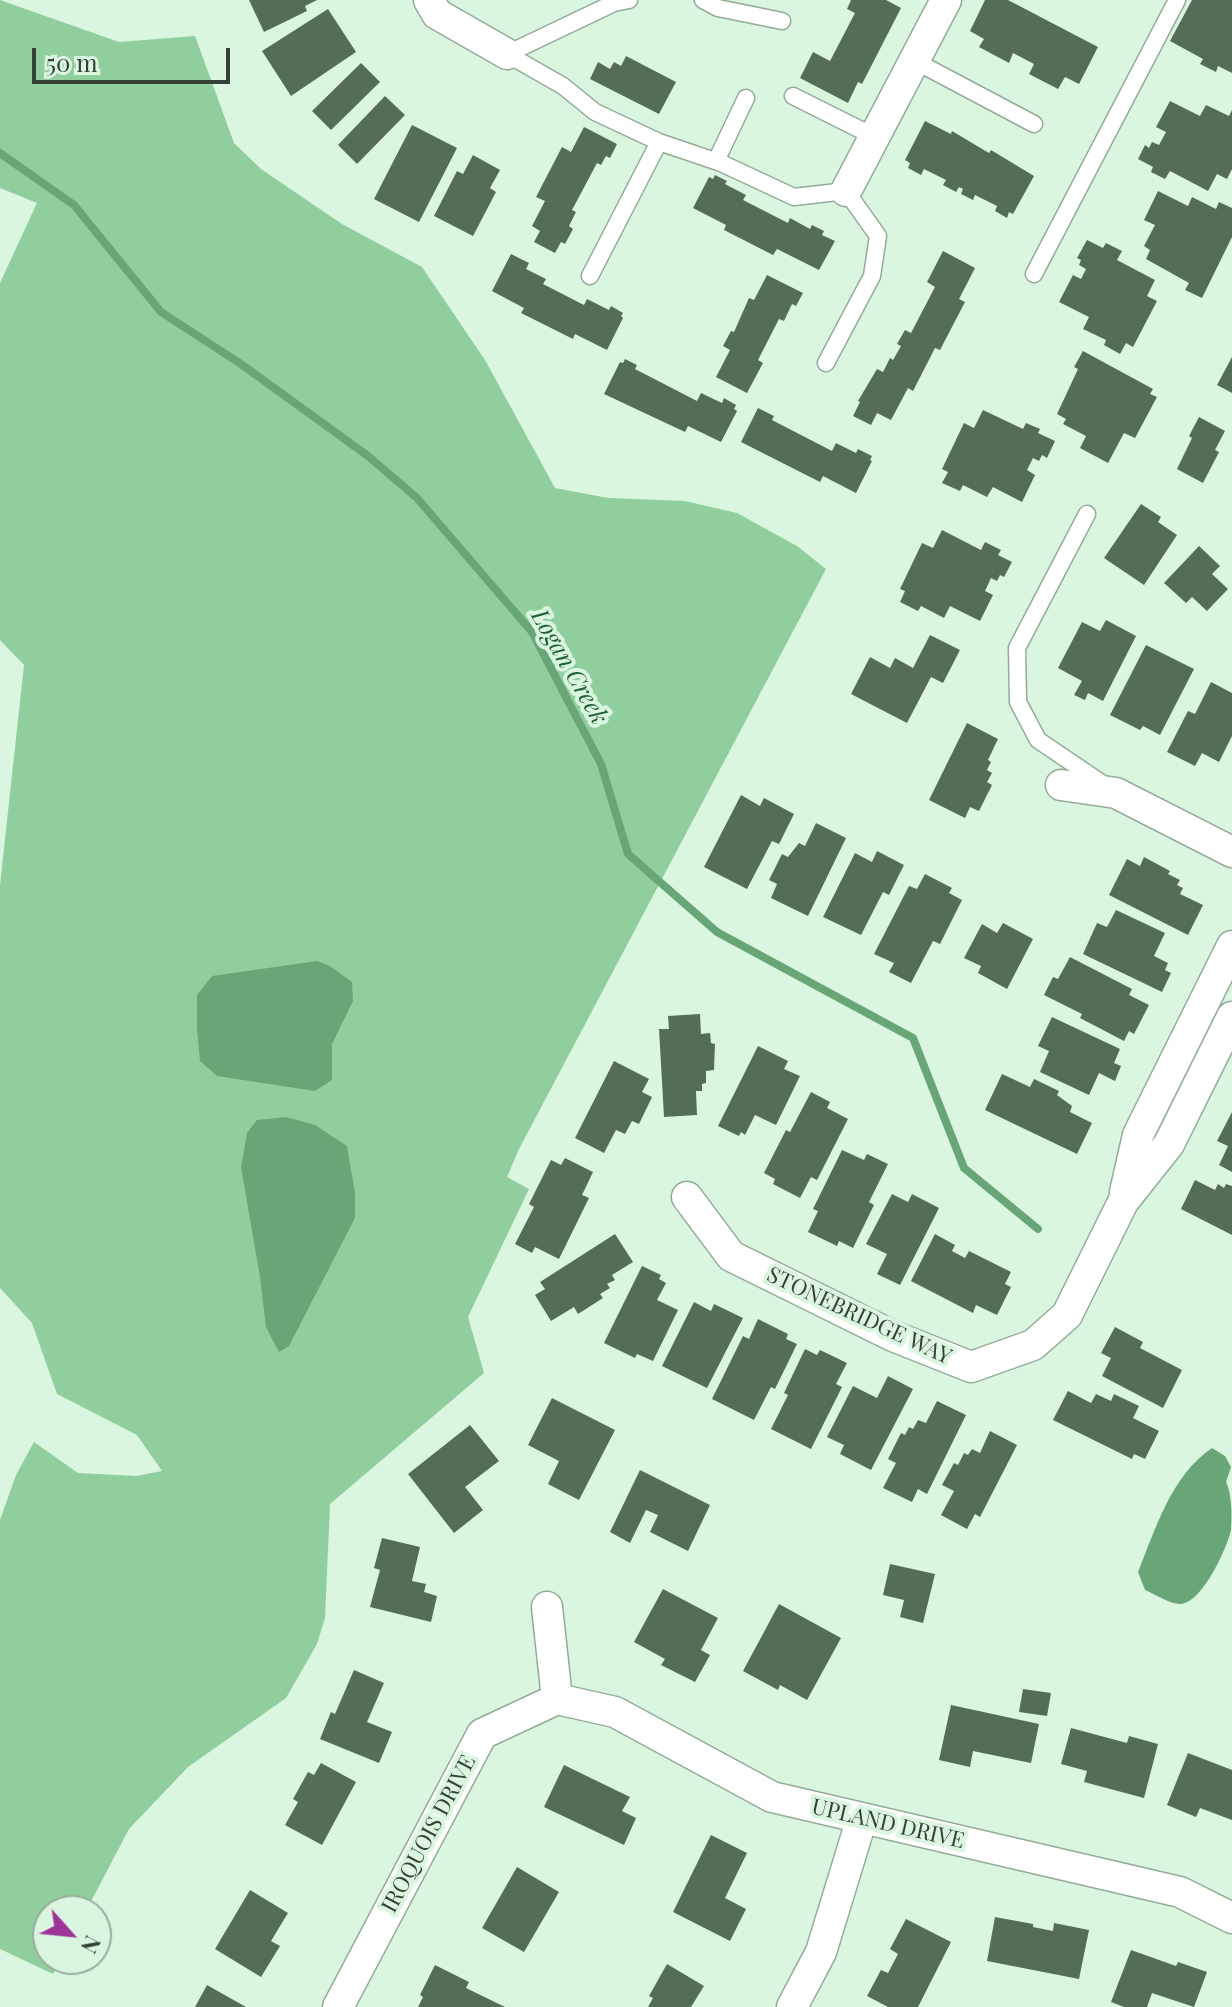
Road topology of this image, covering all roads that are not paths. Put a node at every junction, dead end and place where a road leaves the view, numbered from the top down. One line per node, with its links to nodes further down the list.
1 (429, 0): 7 (street)
2 (629, 0): 7 (lane)
3 (703, 0): 6 (lane)
4 (946, 0): 8 (street)
5 (1177, 0): 16 (lane)
6 (782, 21)
7 (507, 54): 13 (lane)
8 (915, 61): 11 (lane); 12 (street)
9 (793, 96): 12 (lane)
10 (746, 98): 14 (lane)
11 (1034, 124)
12 (875, 137): 15 (street)
13 (659, 142): 14 (lane); 17 (lane)
14 (716, 161): 15 (lane)
15 (846, 191): 18 (lane)
16 (1034, 274)
17 (590, 276)
18 (826, 363)
19 (1087, 514): 21 (lane)
20 (1061, 785): 21 (street)
21 (1116, 793): 22 (street)
22 (1232, 852)
23 (1232, 946): 26 (street, STONEBRIDGE WAY)
24 (1232, 1017): 26 (street, STONEBRIDGE WAY)
25 (687, 1197): 26 (street, STONEBRIDGE WAY)
26 (1123, 1202)
27 (547, 1607): 28 (street)
28 (557, 1699): 29 (street, UPLAND DRIVE); 31 (street, IROQUOIS DRIVE)
29 (862, 1818): 30 (street, UPLAND DRIVE); 32 (street)
30 (1232, 1918)
31 (338, 2007)
32 (792, 2007)

